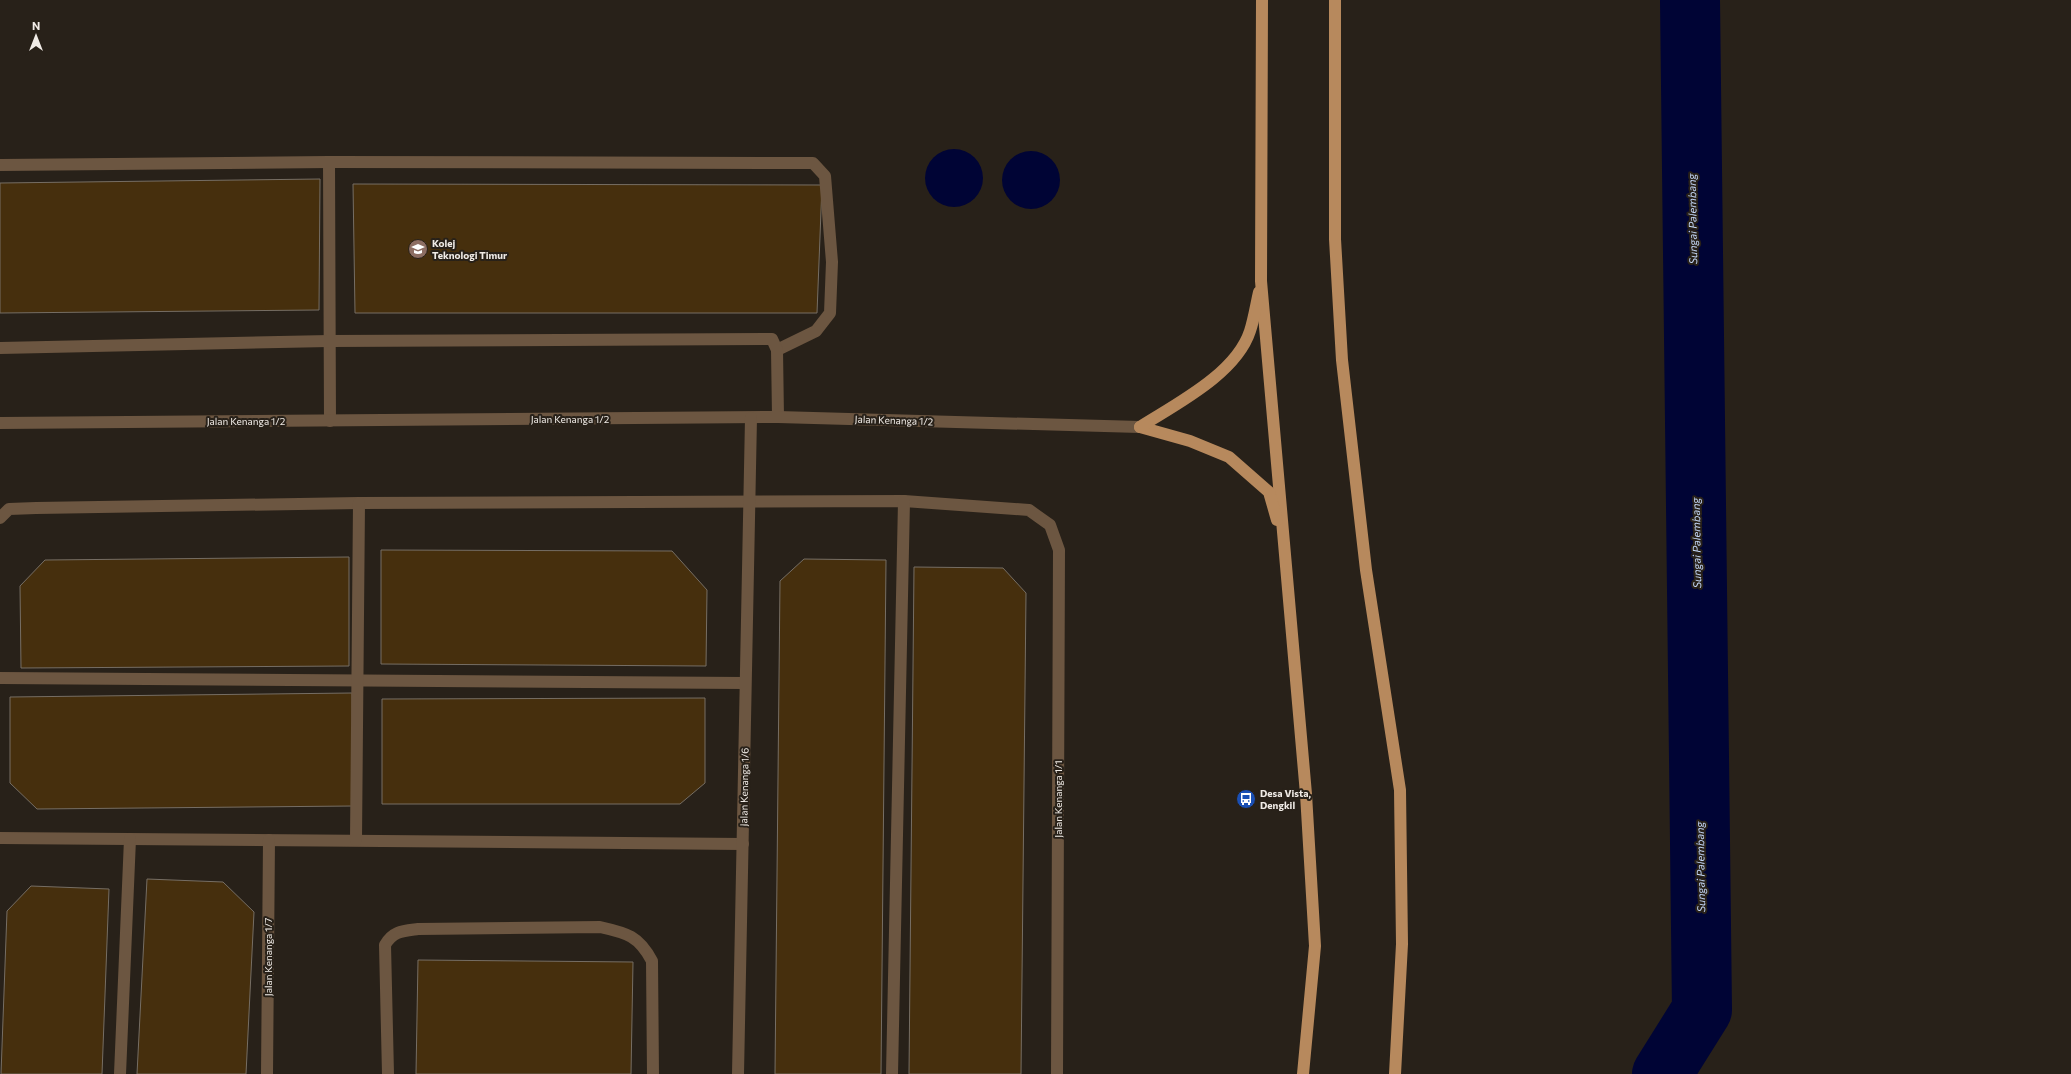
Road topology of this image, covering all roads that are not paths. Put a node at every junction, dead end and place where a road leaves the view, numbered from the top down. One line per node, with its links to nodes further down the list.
1 (1262, 0): 5 (main road)
2 (1335, 0): 35 (main road)
3 (329, 162): 4 (street); 6 (street); 8 (street)
4 (0, 165)
5 (1261, 281): 13 (main road); 18 (main road)
6 (329, 341): 7 (street); 8 (street); 11 (street)
7 (0, 348)
8 (777, 350): 9 (street)
9 (778, 417): 10 (street, Jalan Kenanga 1/2); 13 (street, Jalan Kenanga 1/2)
10 (752, 418): 11 (street, Jalan Kenanga 1/2); 14 (street, Jalan Kenanga 1/6)
11 (330, 421): 12 (street, Jalan Kenanga 1/2)
12 (0, 423)
13 (1140, 427): 18 (main road)
14 (751, 500): 15 (street); 16 (street); 21 (street, Jalan Kenanga 1/6)
15 (904, 501): 32 (street); 33 (street, Jalan Kenanga 1/1)
16 (359, 503): 17 (street); 20 (street)
17 (0, 518)
18 (1287, 562): 34 (main road)
19 (0, 678): 20 (street)
20 (357, 680): 21 (street); 25 (street)
21 (745, 683): 26 (street, Jalan Kenanga 1/6)
22 (0, 838): 23 (street)
23 (130, 839): 24 (street); 27 (street)
24 (269, 840): 25 (street); 28 (street, Jalan Kenanga 1/7)
25 (356, 840): 26 (street)
26 (743, 844): 31 (street, Jalan Kenanga 1/6)
27 (120, 1074)
28 (267, 1074)
29 (388, 1074): 30 (street)
30 (653, 1074)
31 (738, 1074)
32 (892, 1074)
33 (1057, 1074)
34 (1303, 1074)
35 (1395, 1074)

